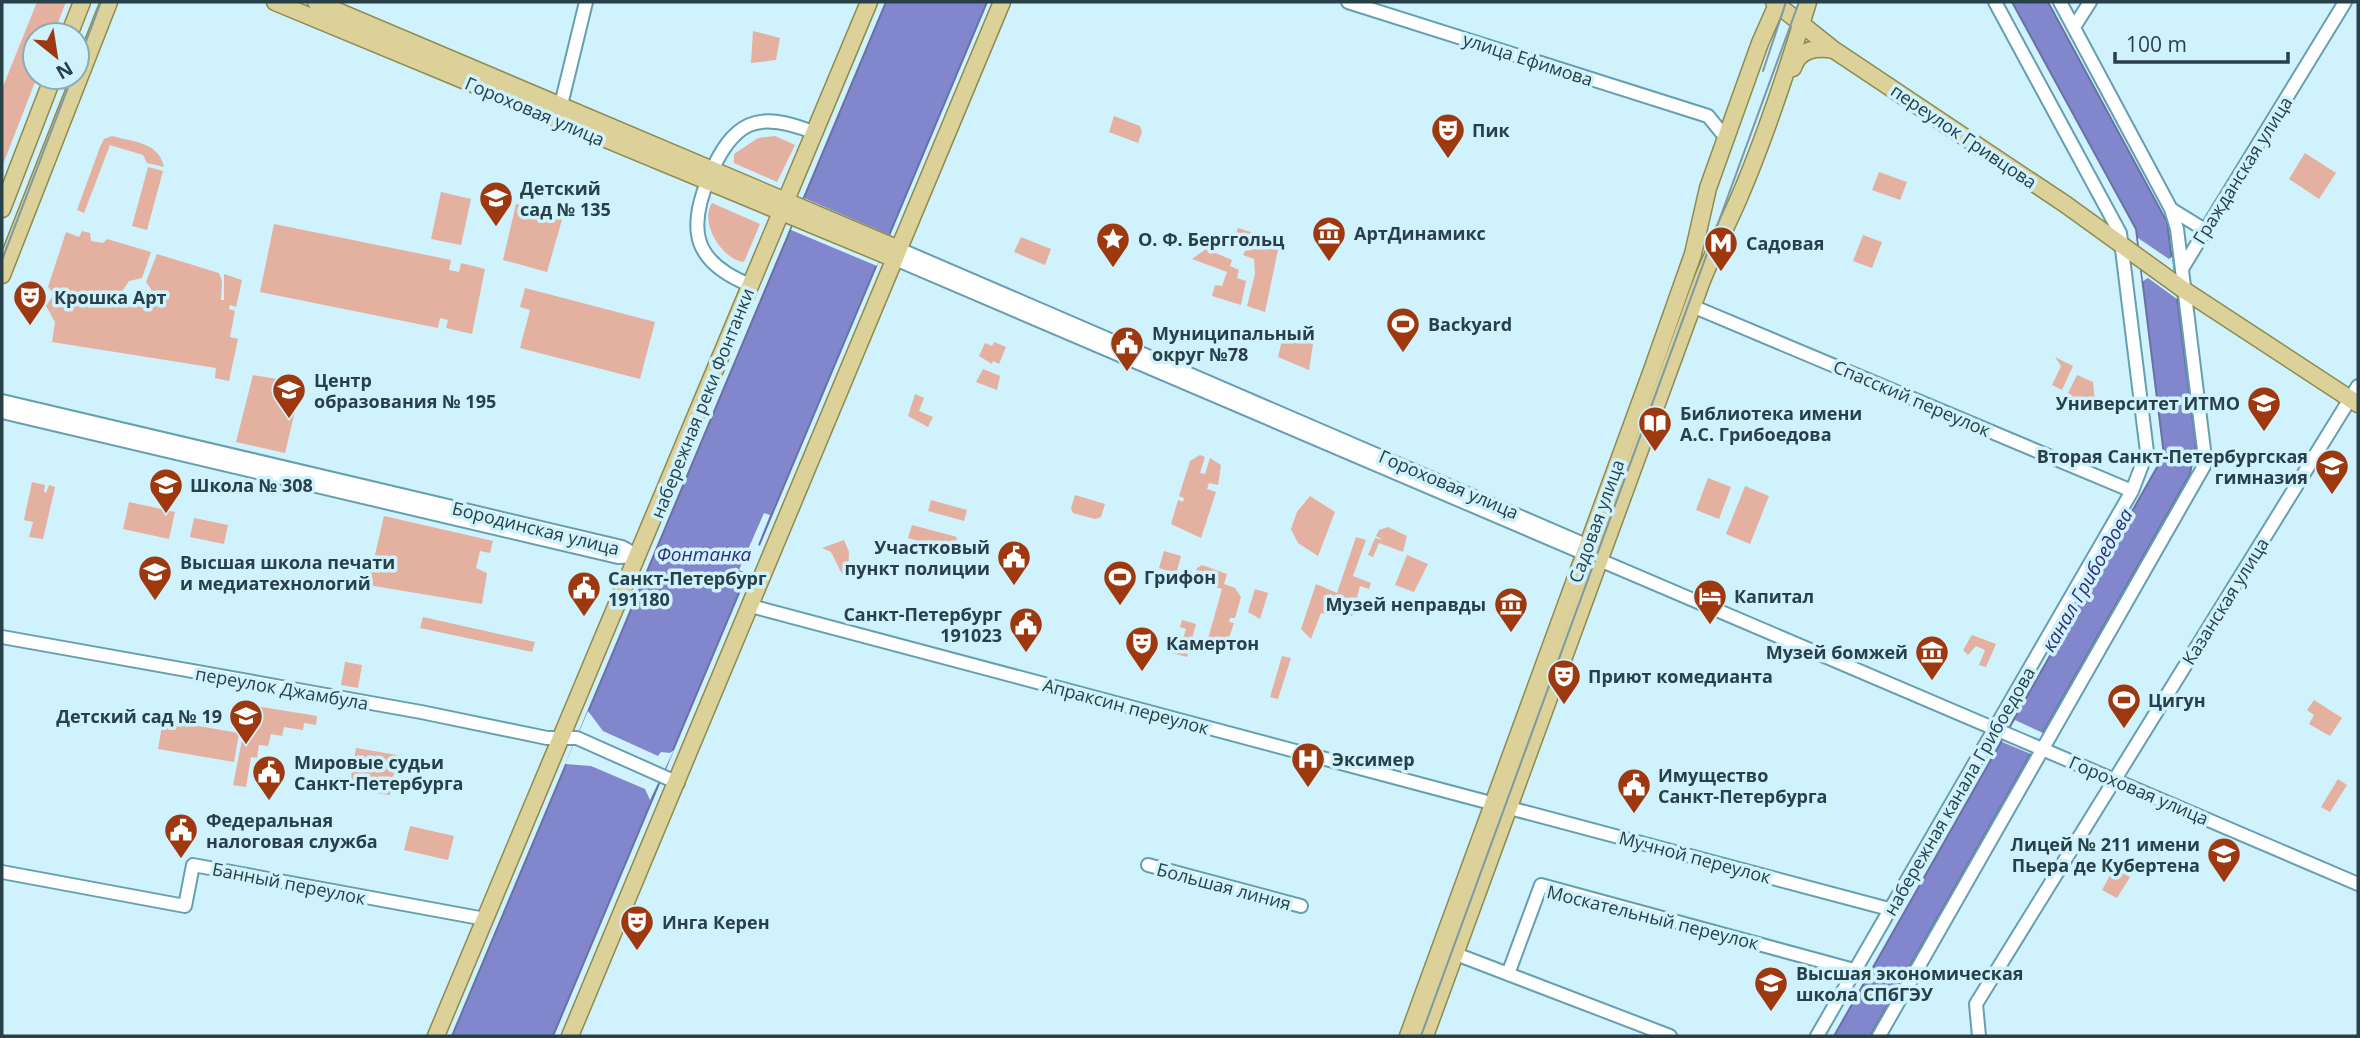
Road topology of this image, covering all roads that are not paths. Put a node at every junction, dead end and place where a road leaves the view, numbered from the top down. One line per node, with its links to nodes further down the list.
1 (82, 2): 15 (main road)
2 (108, 2): 32 (main road)
3 (275, 2): 21 (main road, Гороховая улица)
4 (316, 2): 21 (main road, Гороховая улица)
5 (586, 2): 21 (street)
6 (869, 2): 23 (main road, набережная реки Фонтанки)
7 (1002, 2): 31 (main road)
8 (1348, 2): 22 (street, улица Ефимова)
9 (1808, 2): 14 (main road, Садовая улица)
10 (1995, 2): 30 (street, набережная канала Грибоедова)
11 (2060, 2): 16 (street)
12 (2090, 2): 16 (street)
13 (2345, 2): 29 (street, Гражданская улица)
14 (1783, 8): 17 (main road, переулок Гривцова); 19 (main road, Садовая улица); 20 (main road, Садовая улица)
15 (75, 21)
16 (2074, 27): 28 (street)
17 (1834, 50): 19 (main road); 30 (main road, переулок Гривцова)
18 (48, 91): 26 (main road)
19 (1778, 94): 35 (main road, Садовая улица)
20 (1738, 103): 22 (street); 24 (main road, Садовая улица)
21 (559, 112): 25 (main road, Гороховая улица)
22 (1708, 116): 24 (street)
23 (815, 133): 25 (street); 27 (main road, набережная реки Фонтанки)
24 (1726, 138): 40 (main road, Садовая улица)
25 (710, 175): 27 (main road, Гороховая улица); 34 (street)
26 (2, 209)
27 (791, 209): 31 (main road, Гороховая улица); 34 (main road, набережная реки Фонтанки)
28 (2171, 209): 29 (street); 33 (street)
29 (2205, 230): 33 (street, Гражданская улица)
30 (2121, 243): 33 (main road, переулок Гривцова); 39 (street, набережная канала Грибоедова)
31 (891, 251): 40 (street, Гороховая улица); 43 (main road)
32 (2, 275)
33 (2180, 279): 36 (main road); 47 (street)
34 (750, 285): 41 (main road, набережная реки Фонтанки)
35 (1692, 306): 39 (street, Спасский переулок); 42 (main road, Садовая улица)
36 (2356, 396): 48 (street, Казанская улица)
37 (2, 401): 41 (street, Бородинская улица)
38 (2, 412): 41 (street, Бородинская улица)
39 (2132, 491): 45 (street, набережная канала Грибоедова)
40 (1585, 549): 42 (street, Гороховая улица); 50 (main road, Садовая улица)
41 (638, 556): 46 (main road, набережная реки Фонтанки)
42 (1601, 557): 45 (street, Гороховая улица); 50 (main road, Садовая улица)
43 (751, 606): 49 (main road); 50 (street, Апраксин переулок)
44 (2, 638): 46 (street, переулок Джамбула)
45 (2002, 728): 47 (street, Гороховая улица); 56 (street, набережная канала Грибоедова)
46 (569, 738): 49 (street, переулок Джамбула); 57 (main road, набережная реки Фонтанки)
47 (2041, 745): 48 (street, Гороховая улица); 67 (street)
48 (2116, 777): 53 (street, Гороховая улица); 54 (street, Гороховая улица); 68 (street, Казанская улица)
49 (678, 783): 62 (main road)
50 (1501, 805): 56 (street, Мучной переулок); 58 (main road, Садовая улица)
51 (1148, 865): 55 (street, Большая линия)
52 (2, 872): 57 (street, Банный переулок)
53 (2358, 878)
54 (2358, 884)
55 (1301, 906)
56 (1889, 909): 59 (street, набережная канала Грибоедова)
57 (485, 919): 61 (main road, набережная реки Фонтанки)
58 (1448, 951): 60 (street); 63 (main road, Садовая улица); 64 (main road, Садовая улица)
59 (1854, 970): 60 (street, Москательный переулок); 66 (street, набережная канала Грибоедова)
60 (1508, 974): 65 (street)
61 (436, 1036)
62 (570, 1036)
63 (1408, 1036)
64 (1425, 1036)
65 (1670, 1036)
66 (1817, 1036)
67 (1879, 1036)
68 (1979, 1036)

